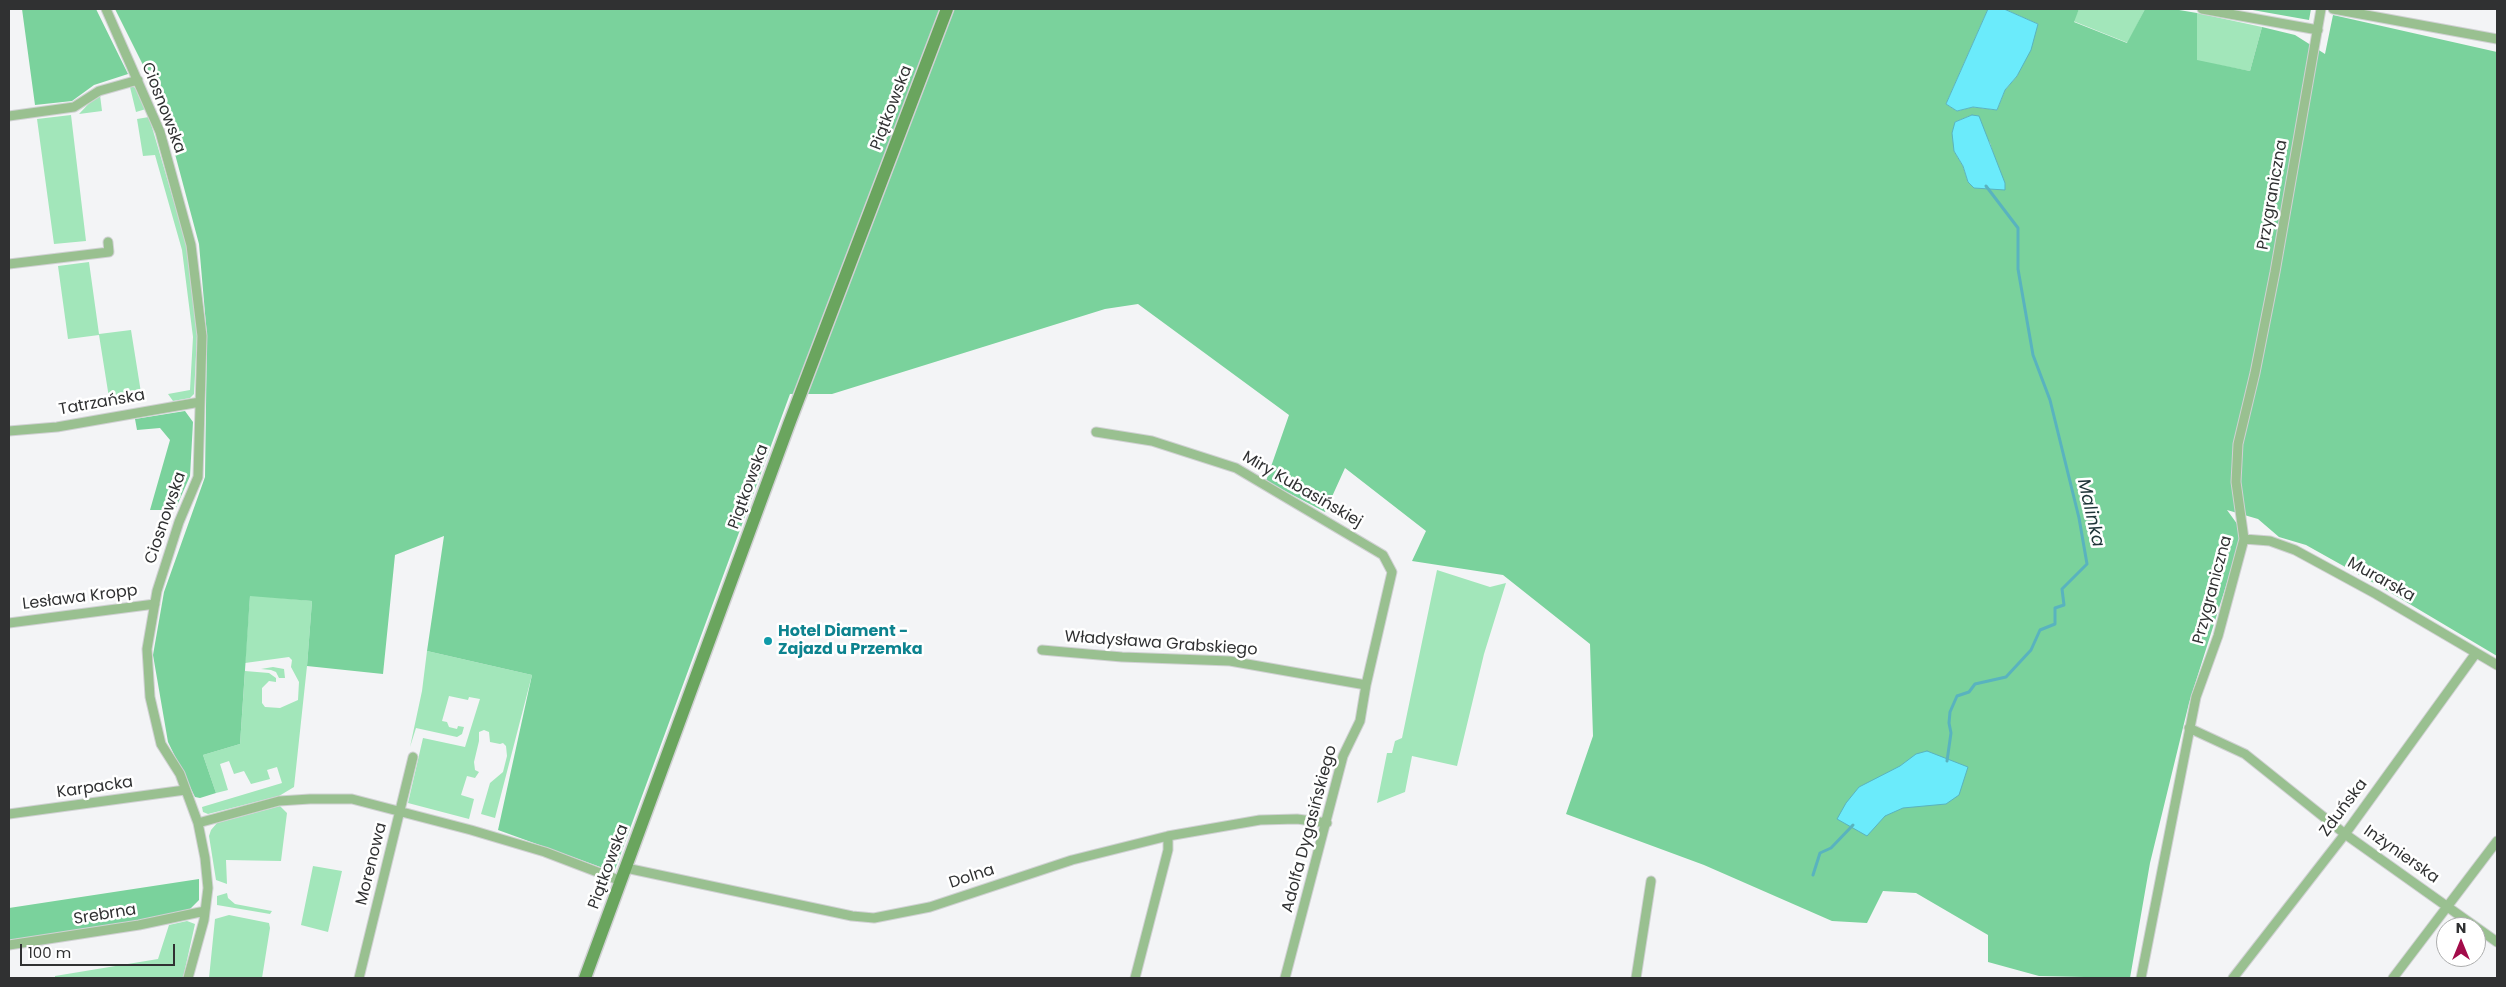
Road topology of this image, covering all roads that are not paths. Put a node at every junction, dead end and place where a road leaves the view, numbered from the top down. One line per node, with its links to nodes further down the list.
1 (106, 9): 8 (street, Ciosnowska)
2 (947, 9): 33 (main road, Piątkowska)
3 (2202, 9): 6 (street)
4 (2321, 9): 6 (street, Przygraniczna)
5 (2333, 9): 7 (street)
6 (2318, 30): 15 (street, Przygraniczna)
7 (2497, 39)
8 (138, 80): 9 (street); 12 (street, Ciosnowska)
9 (9, 116)
10 (108, 242): 11 (street)
11 (9, 264)
12 (200, 402): 13 (street, Tatrzańska); 17 (street, Ciosnowska)
13 (9, 431)
14 (1096, 432): 16 (street, Miry Kubasińskiej)
15 (2244, 539): 20 (street, Murarska); 23 (street, Przygraniczna)
16 (1392, 572): 22 (street, Adolfa Dygasińskiego)
17 (155, 604): 18 (street, Lesława Kropp); 25 (street, Ciosnowska)
18 (9, 622)
19 (1042, 650): 22 (street, Władysława Grabskiego)
20 (2476, 653): 21 (street, Murarska); 30 (street, Zduńska)
21 (2497, 665)
22 (1366, 684): 29 (street, Adolfa Dygasińskiego)
23 (2188, 728): 30 (street, Inżynierska); 46 (street, Przygraniczna)
24 (413, 757): 26 (street, Morenowa)
25 (185, 790): 27 (street, Karpacka); 28 (street, Ciosnowska)
26 (400, 812): 28 (street); 34 (street); 41 (street, Morenowa)
27 (9, 814)
28 (198, 823): 37 (street, Ciosnowska)
29 (1327, 824): 31 (street, Dolna); 44 (street, Adolfa Dygasińskiego)
30 (2344, 834): 36 (street, Inżynierska); 47 (street, Zduńska)
31 (1168, 836): 33 (street, Dolna); 43 (street)
32 (2497, 841): 36 (street)
33 (626, 868): 34 (main road, Piątkowska)
34 (621, 881): 42 (main road, Piątkowska)
35 (1651, 881): 45 (street)
36 (2448, 906): 38 (street, Inżynierska); 48 (street)
37 (205, 911): 39 (street, Srebrna); 40 (street, Ciosnowska)
38 (2497, 942)
39 (9, 945)
40 (188, 978)
41 (359, 978)
42 (585, 978)
43 (1135, 978)
44 (1285, 978)
45 (1636, 978)
46 (2141, 978)
47 (2234, 978)
48 (2393, 978)

